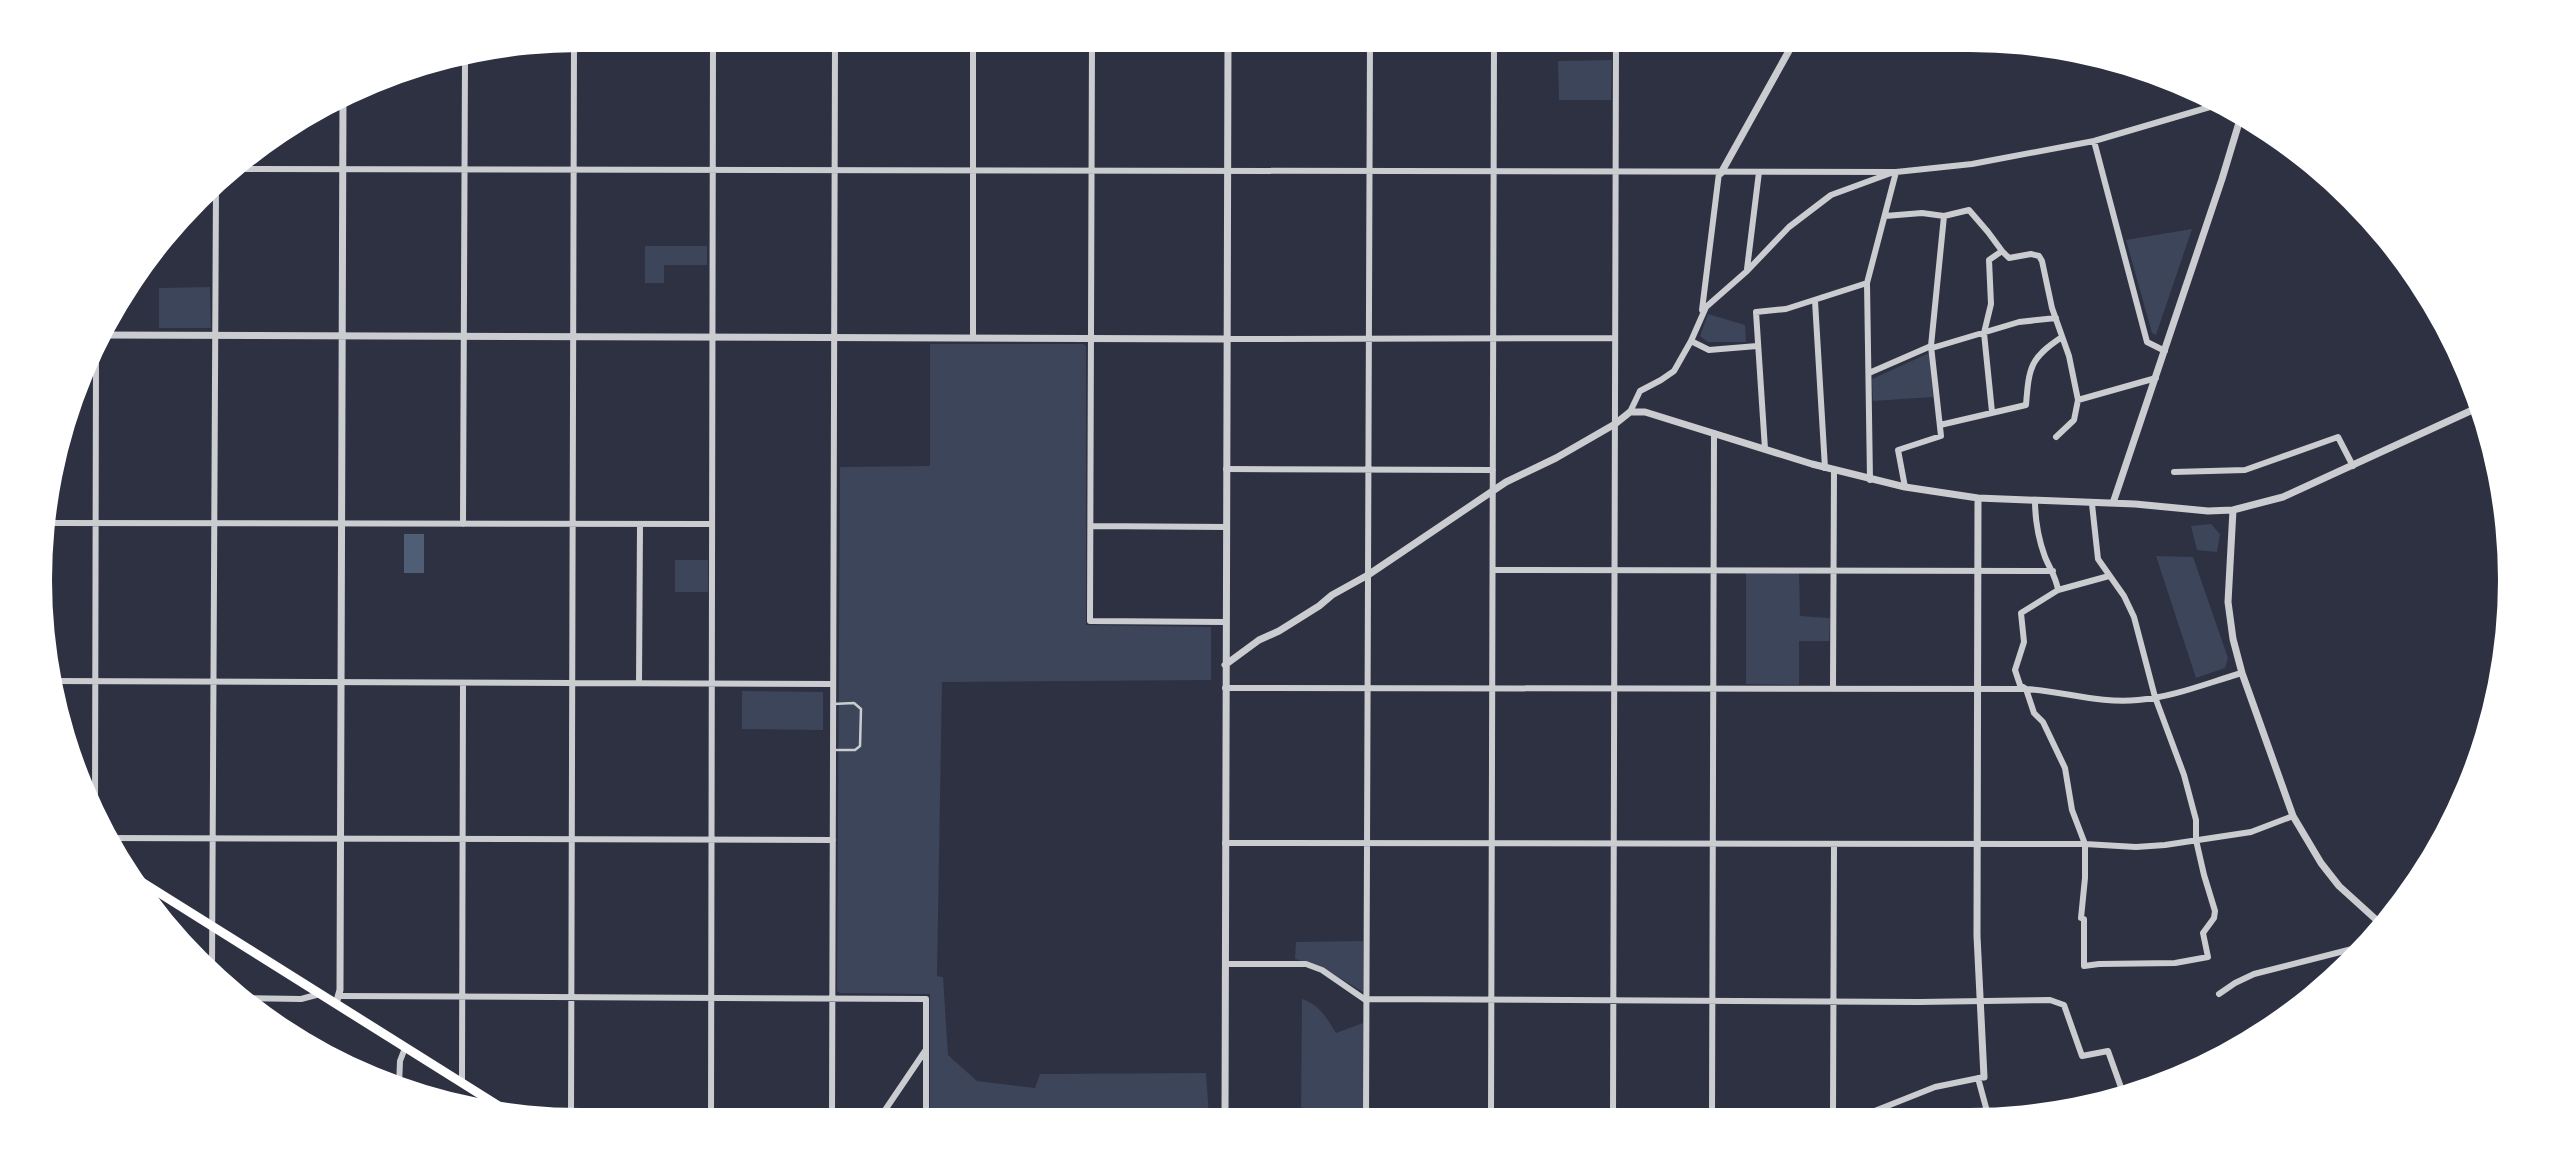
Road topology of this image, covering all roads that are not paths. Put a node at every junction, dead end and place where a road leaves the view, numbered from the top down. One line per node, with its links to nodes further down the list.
1 (574, 52): 18 (street)
2 (713, 52): 20 (street)
3 (835, 52): 21 (street)
4 (973, 52): 22 (street)
5 (1092, 52): 23 (street)
6 (1228, 52): 24 (street)
7 (1370, 52): 25 (street)
8 (1494, 52): 26 (street)
9 (1616, 52): 28 (street)
10 (1788, 52): 29 (street)
11 (465, 65): 19 (street)
12 (2205, 108): 15 (street)
13 (343, 109): 17 (street)
14 (2238, 126): 58 (street)
15 (2094, 141): 27 (street); 58 (street)
16 (250, 169): 17 (street)
17 (342, 169): 19 (street); 45 (street)
18 (574, 169): 19 (street); 20 (street); 44 (street)
19 (465, 170): 43 (street)
20 (713, 170): 21 (street); 46 (street)
21 (835, 170): 22 (street); 49 (street)
22 (973, 171): 23 (street); 50 (street)
23 (1091, 171): 24 (street); 51 (street)
24 (1227, 172): 25 (street); 52 (street)
25 (1369, 172): 26 (street); 47 (street)
26 (1493, 172): 28 (street); 53 (street)
27 (1896, 172): 30 (street); 32 (street); 35 (street)
28 (1616, 173): 29 (street); 54 (street)
29 (1720, 173): 30 (street); 38 (street)
30 (1759, 173): 35 (street)
31 (215, 199): 42 (street)
32 (1885, 216): 33 (street); 36 (street)
33 (1944, 216): 34 (street); 57 (street)
34 (2002, 251): 39 (street); 40 (street)
35 (1746, 271): 38 (street)
36 (1867, 283): 37 (street); 60 (street)
37 (1815, 301): 56 (street); 72 (street)
38 (1701, 318): 55 (street)
39 (2056, 318): 40 (street); 48 (street)
40 (1984, 333): 57 (street); 65 (street)
41 (113, 335): 42 (street)
42 (215, 336): 45 (street); 88 (street)
43 (464, 336): 44 (street); 45 (street); 90 (street)
44 (573, 336): 46 (street); 91 (street)
45 (342, 337): 89 (street)
46 (712, 337): 49 (street); 92 (street)
47 (1369, 337): 52 (street); 53 (street); 74 (street)
48 (2062, 337): 62 (street); 65 (street)
49 (834, 338): 50 (street); 116 (street)
50 (973, 338): 51 (street)
51 (1091, 338): 52 (street); 94 (street)
52 (1226, 338): 73 (street)
53 (1493, 338): 54 (street); 75 (street)
54 (1615, 338): 66 (street)
55 (1691, 341): 56 (street); 64 (street)
56 (1757, 346): 70 (street)
57 (1931, 347): 60 (street); 67 (street)
58 (2165, 351): 61 (street)
59 (96, 372): 87 (street)
60 (1869, 373): 78 (street)
61 (2156, 377): 62 (street); 83 (street)
62 (2078, 400): 69 (street)
63 (2470, 411): 71 (street)
64 (1630, 412): 66 (street); 68 (street)
65 (1992, 412): 67 (street)
66 (1615, 424): 80 (street); 96 (street)
67 (1940, 425): 79 (street)
68 (1714, 433): 70 (street); 97 (street)
69 (2056, 437)
70 (1765, 449): 72 (street)
71 (2353, 466): 77 (street); 85 (street)
72 (1825, 468): 76 (street)
73 (1226, 469): 74 (street); 95 (street)
74 (1368, 470): 75 (street); 102 (street)
75 (1493, 470): 80 (street)
76 (1834, 470): 78 (street); 100 (street)
77 (2174, 472)
78 (1870, 480): 79 (street)
79 (1905, 487): 81 (street)
80 (1492, 491): 98 (street); 102 (street)
81 (1978, 498): 82 (street); 99 (street)
82 (2035, 500): 84 (street); 101 (street)
83 (2113, 503): 84 (street); 85 (street)
84 (2092, 504): 103 (street)
85 (2233, 510): 107 (street)
86 (56, 523): 87 (street)
87 (95, 523): 88 (street); 109 (street)
88 (214, 523): 89 (street); 110 (street)
89 (341, 524): 90 (street); 111 (street)
90 (463, 524): 91 (street)
91 (573, 524): 93 (street); 113 (street)
92 (712, 524): 93 (street); 115 (street)
93 (640, 525): 114 (street)
94 (1091, 526): 95 (street); 105 (street)
95 (1226, 527): 105 (street)
96 (1613, 569): 97 (street); 98 (street); 120 (street)
97 (1713, 569): 100 (street); 121 (street)
98 (1494, 570): 117 (street)
99 (1978, 570): 100 (street); 101 (street); 123 (street)
100 (1835, 571): 122 (street)
101 (2053, 571): 104 (street)
102 (1368, 575): 106 (street); 119 (street)
103 (2109, 576): 104 (street); 125 (street)
104 (2058, 590): 124 (street)
105 (1226, 622): 106 (street)
106 (1225, 665): 118 (street)
107 (2242, 673): 125 (street); 129 (street)
108 (63, 681): 109 (street)
109 (95, 681): 110 (street); 128 (street)
110 (214, 682): 111 (street); 131 (street)
111 (341, 682): 112 (street); 132 (street)
112 (463, 683): 113 (street); 133 (street)
113 (573, 683): 114 (street); 134 (street)
114 (639, 683): 115 (street)
115 (712, 684): 116 (street); 137 (street)
116 (833, 684): 126 (street)
117 (1492, 687): 119 (street); 120 (street); 139 (street)
118 (1225, 688): 119 (street); 142 (street)
119 (1368, 688): 138 (street)
120 (1613, 688): 121 (street); 140 (street)
121 (1713, 688): 122 (street); 141 (street)
122 (1833, 688): 123 (street)
123 (1977, 689): 124 (street); 145 (street)
124 (2026, 689): 125 (street); 144 (street)
125 (2155, 697): 136 (street)
126 (833, 704): 127 (street); 127 (lane)
127 (833, 750): 135 (street)
128 (95, 786)
129 (2293, 816): 136 (street); 147 (street)
130 (120, 838): 131 (street)
131 (213, 839): 132 (street); 148 (street)
132 (340, 839): 133 (street); 160 (street)
133 (463, 840): 134 (street); 154 (street)
134 (572, 840): 137 (street); 156 (street)
135 (833, 840): 137 (street); 157 (street)
136 (2196, 840): 144 (street); 144 (street)
137 (711, 841): 158 (street)
138 (1367, 843): 139 (street); 142 (street); 161 (street)
139 (1492, 843): 140 (street); 159 (street)
140 (1613, 843): 141 (street); 162 (street)
141 (1713, 843): 143 (street); 163 (street)
142 (1225, 844): 151 (street)
143 (1834, 844): 145 (street); 164 (street)
144 (2085, 844): 145 (street)
145 (1977, 845): 165 (street)
146 (153, 889): 148 (main road)
147 (2375, 918)
148 (212, 927): 150 (street); 153 (main road)
149 (2345, 951): 152 (street)
150 (212, 958)
151 (1225, 964): 161 (street); 179 (street)
152 (2218, 993)
153 (320, 994): 155 (street); 160 (main road)
154 (463, 997): 156 (street); 160 (street); 170 (street)
155 (259, 998)
156 (570, 998): 158 (street); 173 (street)
157 (833, 998): 158 (street); 167 (street); 176 (street)
158 (711, 999): 175 (street)
159 (1492, 999): 161 (street); 162 (street); 181 (street)
160 (338, 1000): 166 (main road)
161 (1367, 1000): 180 (street)
162 (1613, 1000): 163 (street); 182 (street)
163 (1713, 1001): 164 (street); 183 (street)
164 (1833, 1002): 165 (street); 184 (street)
165 (1980, 1002): 169 (street); 171 (street)
166 (405, 1048): 168 (street); 170 (main road)
167 (926, 1050): 177 (street); 178 (street)
168 (399, 1076)
169 (1981, 1077): 174 (street); 185 (street)
170 (462, 1083): 172 (main road)
171 (2120, 1086)
172 (487, 1099)
173 (571, 1107)
174 (1987, 1107)
175 (711, 1108)
176 (832, 1108)
177 (887, 1108)
178 (926, 1108)
179 (1225, 1108)
180 (1366, 1108)
181 (1491, 1108)
182 (1613, 1108)
183 (1712, 1108)
184 (1833, 1108)
185 (1882, 1108)

